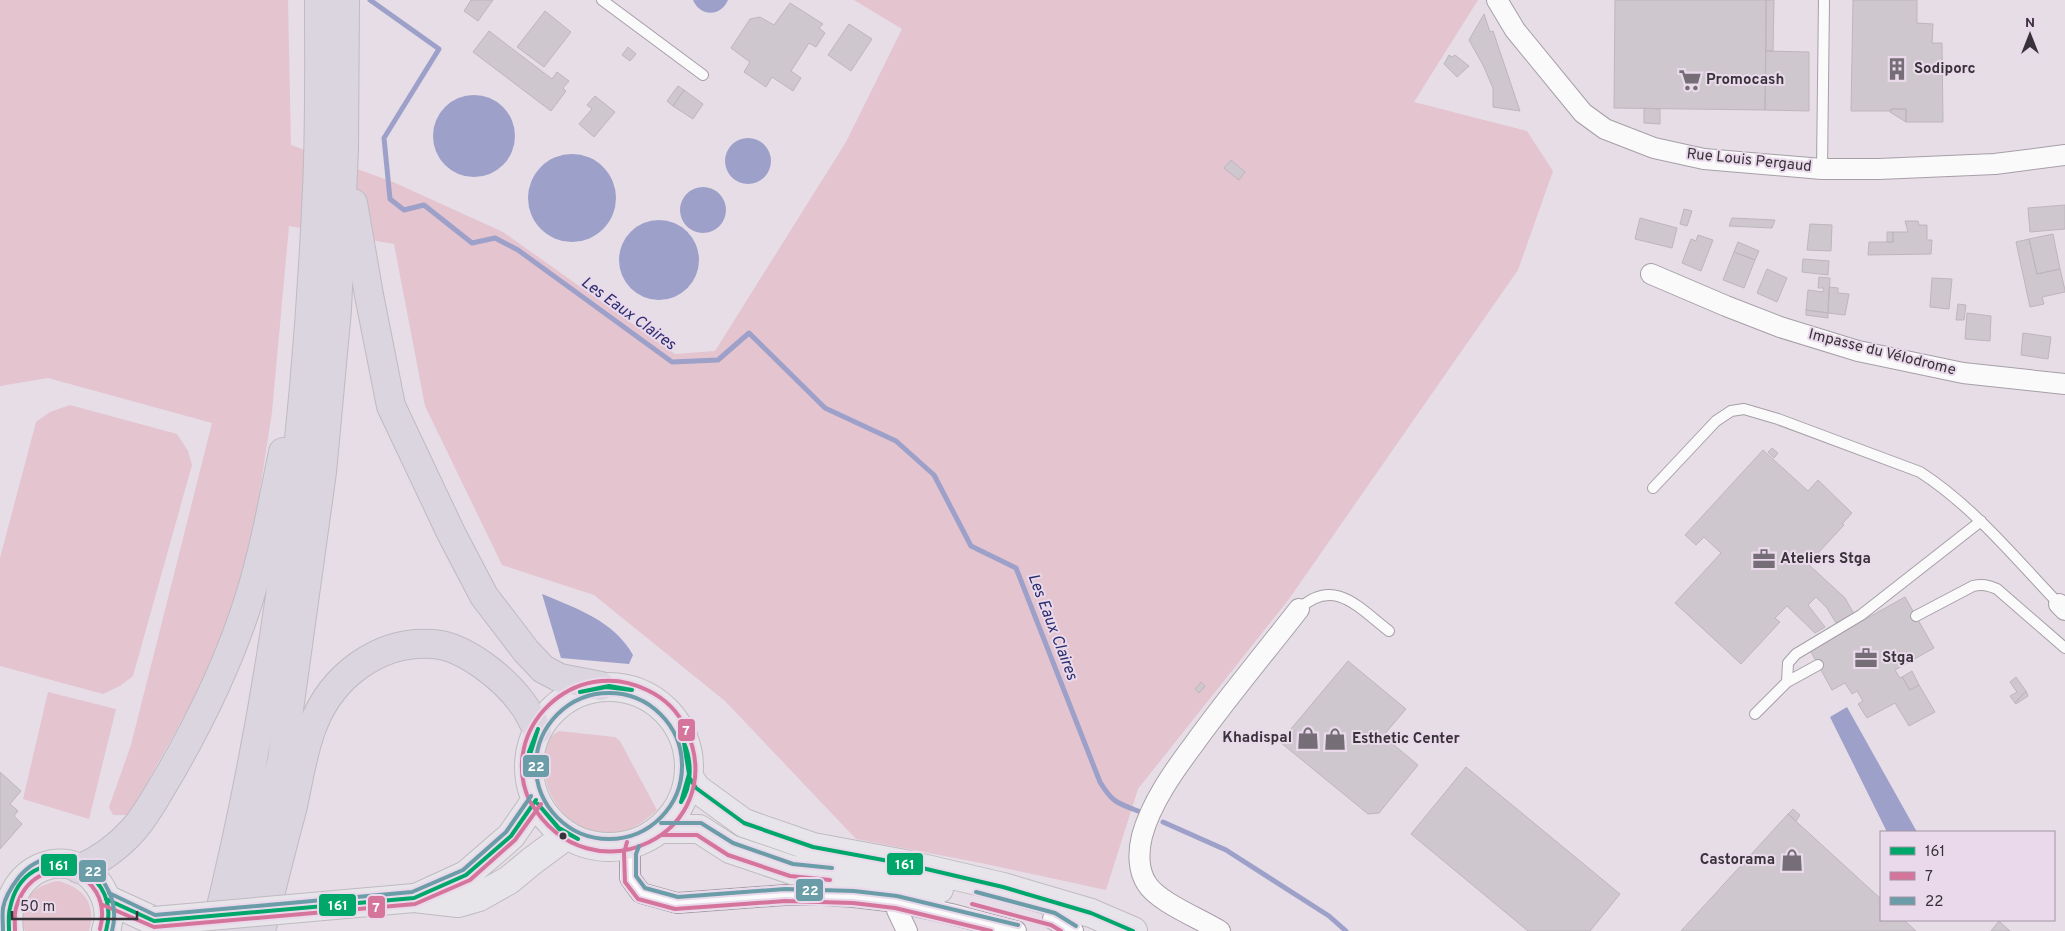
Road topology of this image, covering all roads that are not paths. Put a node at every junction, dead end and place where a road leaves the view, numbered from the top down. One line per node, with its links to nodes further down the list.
1 (319, 0): 12 (highway)
2 (346, 0): 7 (highway)
3 (602, 0): 6 (lane)
4 (1497, 0): 9 (street, Rue Louis Pergaud)
5 (1824, 0): 9 (lane)
6 (702, 75)
7 (344, 149): 22 (highway); 41 (highway)
8 (2065, 155): 9 (street, Rue Louis Pergaud)
9 (1822, 169)
10 (1651, 274): 11 (street, Impasse du Vélodrome)
11 (2065, 384)
12 (302, 421): 30 (highway); 40 (highway)
13 (1653, 488): 14 (lane)
14 (1981, 521): 15 (lane); 21 (lane)
15 (2062, 607)
16 (1299, 610): 18 (lane); 47 (street)
17 (1916, 616): 19 (lane)
18 (1389, 630)
19 (2065, 648)
20 (1818, 665): 21 (lane)
21 (1787, 682): 23 (lane)
22 (601, 686): 24 (main road); 25 (main road)
23 (1755, 714)
24 (537, 730): 26 (main road); 42 (highway)
25 (689, 777): 27 (main road); 46 (main road)
26 (536, 800): 28 (main road); 32 (main road)
27 (661, 828): 29 (main road); 36 (main road)
28 (567, 835): 29 (main road); 32 (main road)
29 (633, 844): 34 (street)
30 (80, 868): 31 (main road); 33 (main road)
31 (7, 892): 37 (main road)
32 (414, 898): 35 (main road, bridge)
33 (106, 899): 35 (main road); 38 (main road)
34 (896, 902): 43 (street); 44 (street)
35 (154, 921): 39 (main road)
36 (1063, 925): 45 (main road)
37 (9, 931)
38 (106, 931)
39 (119, 931)
40 (214, 931)
41 (238, 931)
42 (261, 931)
43 (907, 931)
44 (1016, 931)
45 (1086, 931)
46 (1133, 931)
47 (1220, 931)

